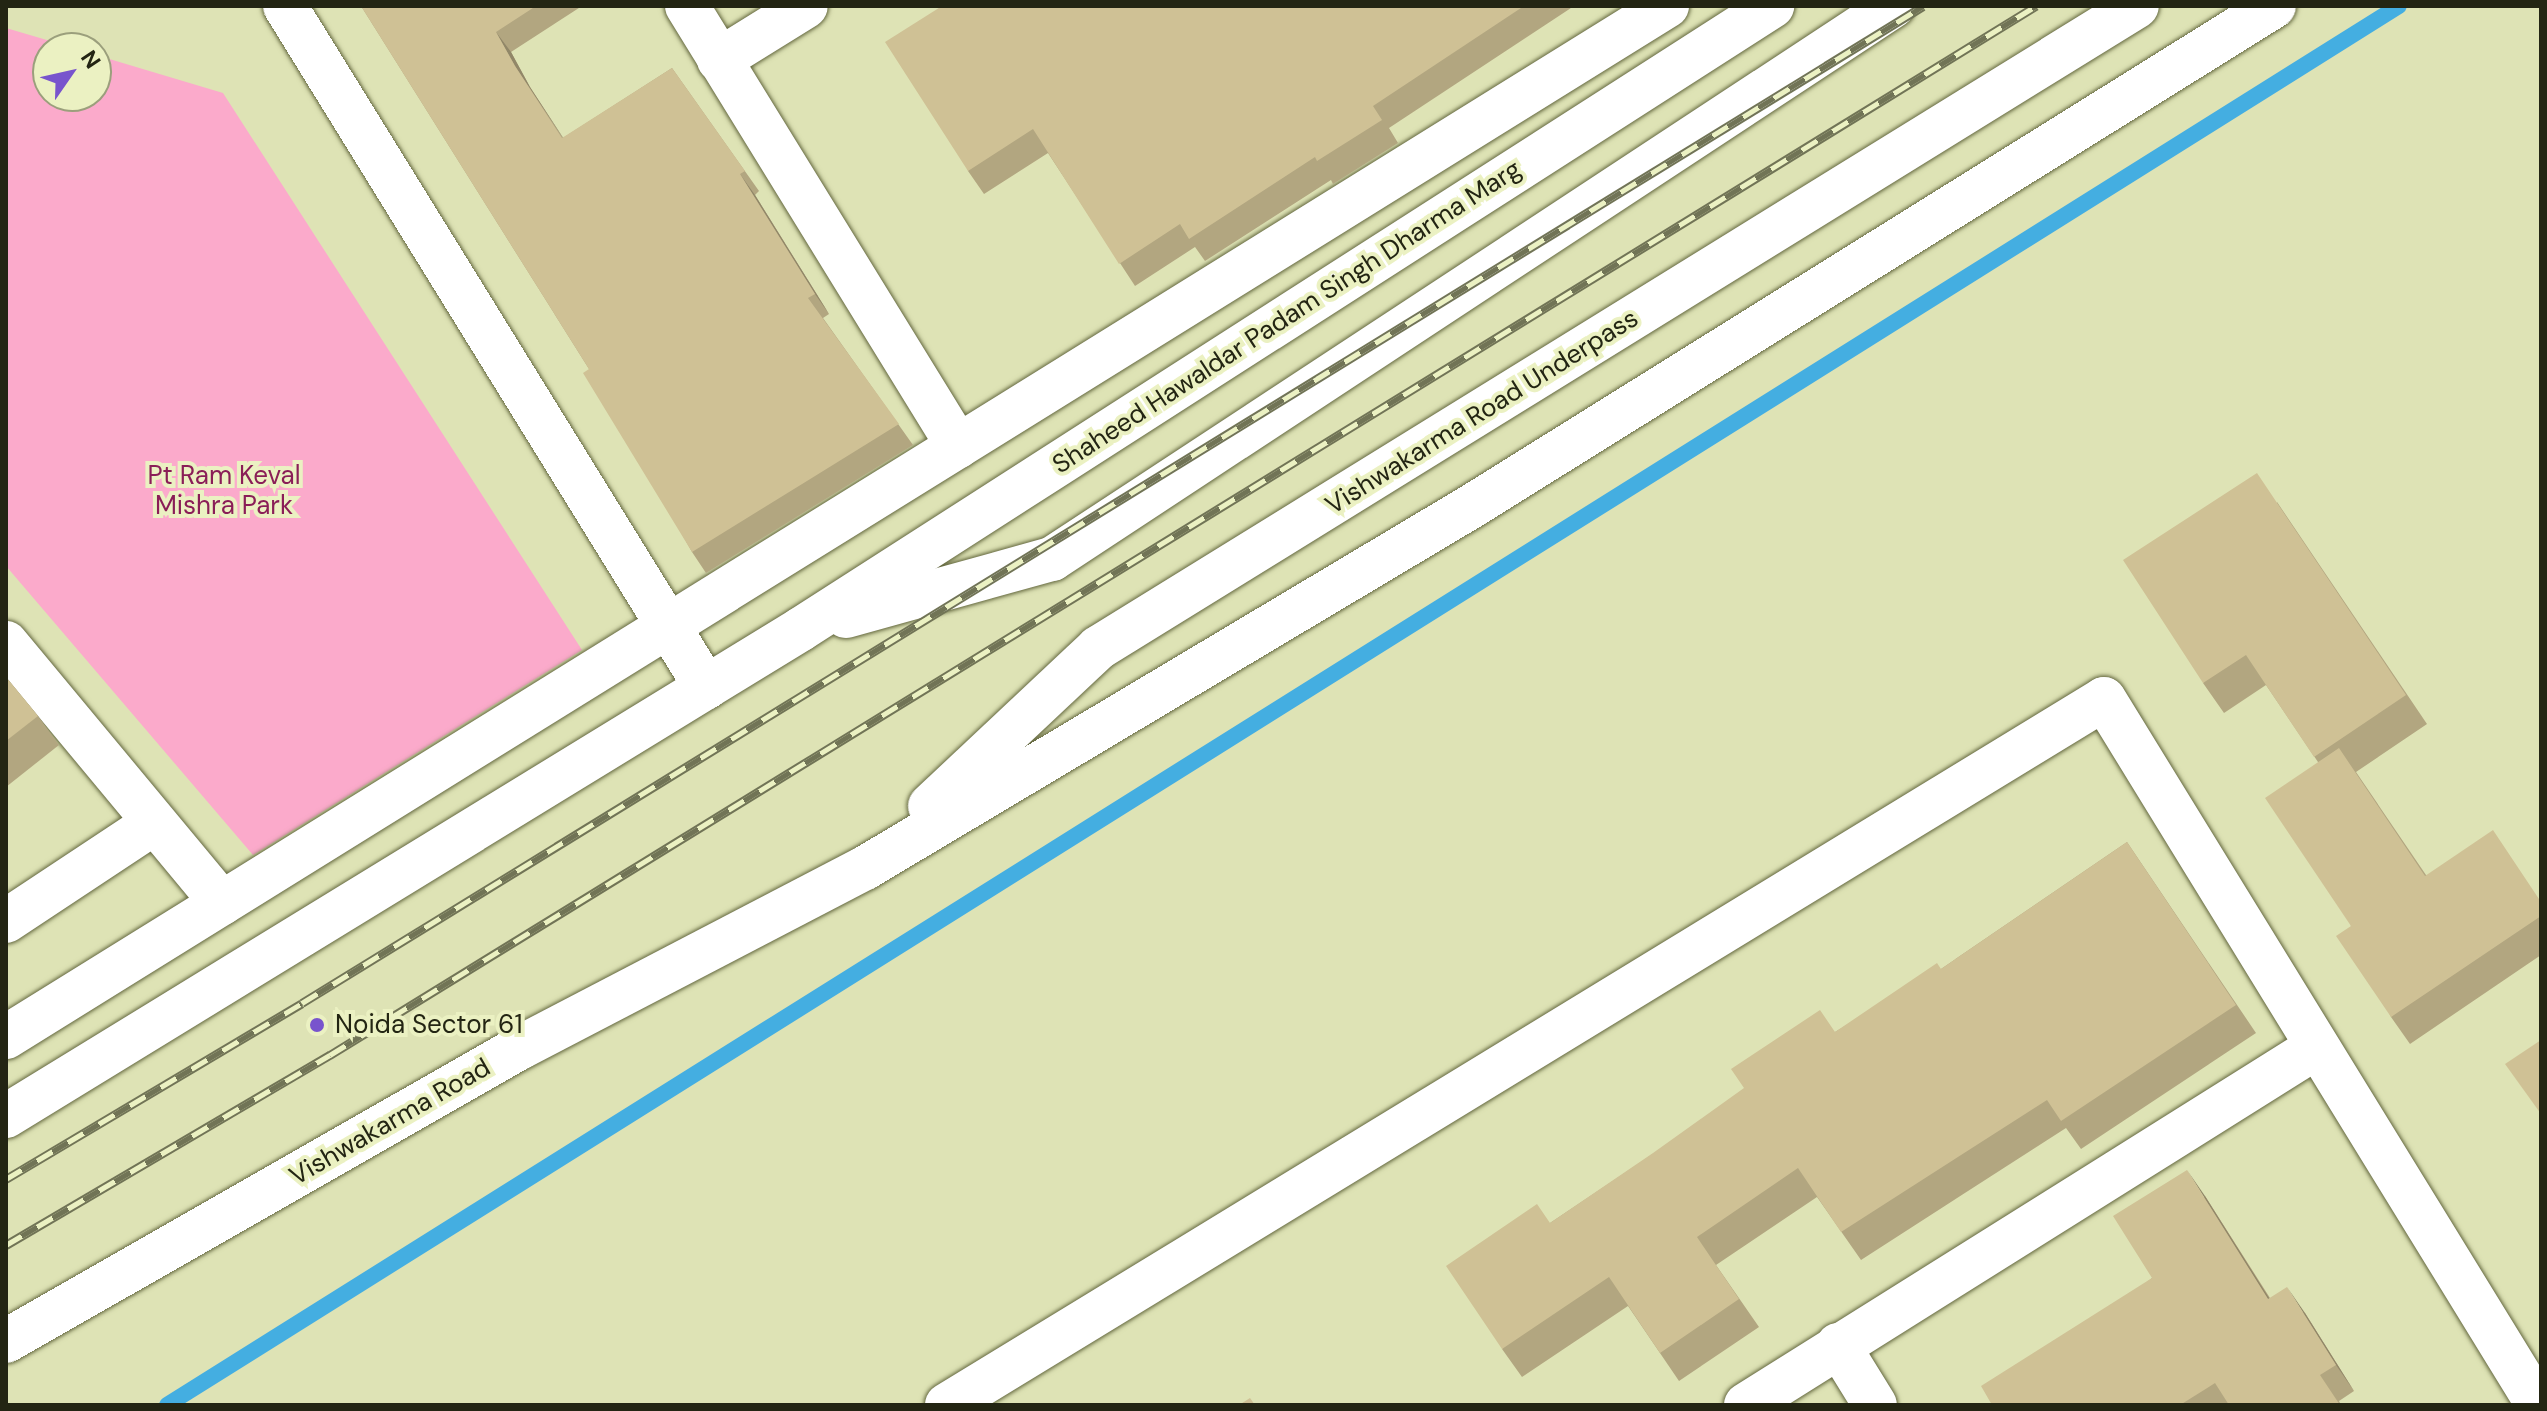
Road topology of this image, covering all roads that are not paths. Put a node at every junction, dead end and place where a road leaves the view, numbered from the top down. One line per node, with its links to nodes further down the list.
1 (285, 6): 11 (main road)
2 (687, 6): 9 (main road)
3 (806, 6): 9 (main road)
4 (1667, 6): 10 (main road)
5 (1772, 6): 12 (main road, Shaheed Hawaldar Padam Singh Dharma Marg)
6 (1893, 6): 12 (main road)
7 (2137, 6): 16 (main road, Vishwakarma Road Underpass)
8 (2274, 6): 16 (main road)
9 (719, 60): 10 (main road)
10 (958, 446): 11 (main road)
11 (671, 623): 14 (main road); 17 (main road)
12 (801, 629): 14 (main road)
13 (6, 643): 15 (main road)
14 (706, 687): 21 (main road)
15 (154, 823): 17 (main road); 18 (main road)
16 (865, 868): 22 (main road, Vishwakarma Road)
17 (222, 903): 19 (main road)
18 (6, 921)
19 (6, 1037)
20 (2315, 1048): 23 (main road); 24 (main road); 27 (main road)
21 (6, 1116)
22 (6, 1341)
23 (1838, 1345): 25 (main road); 26 (main road)
24 (947, 1405)
25 (1746, 1405)
26 (1875, 1405)
27 (2538, 1405)

